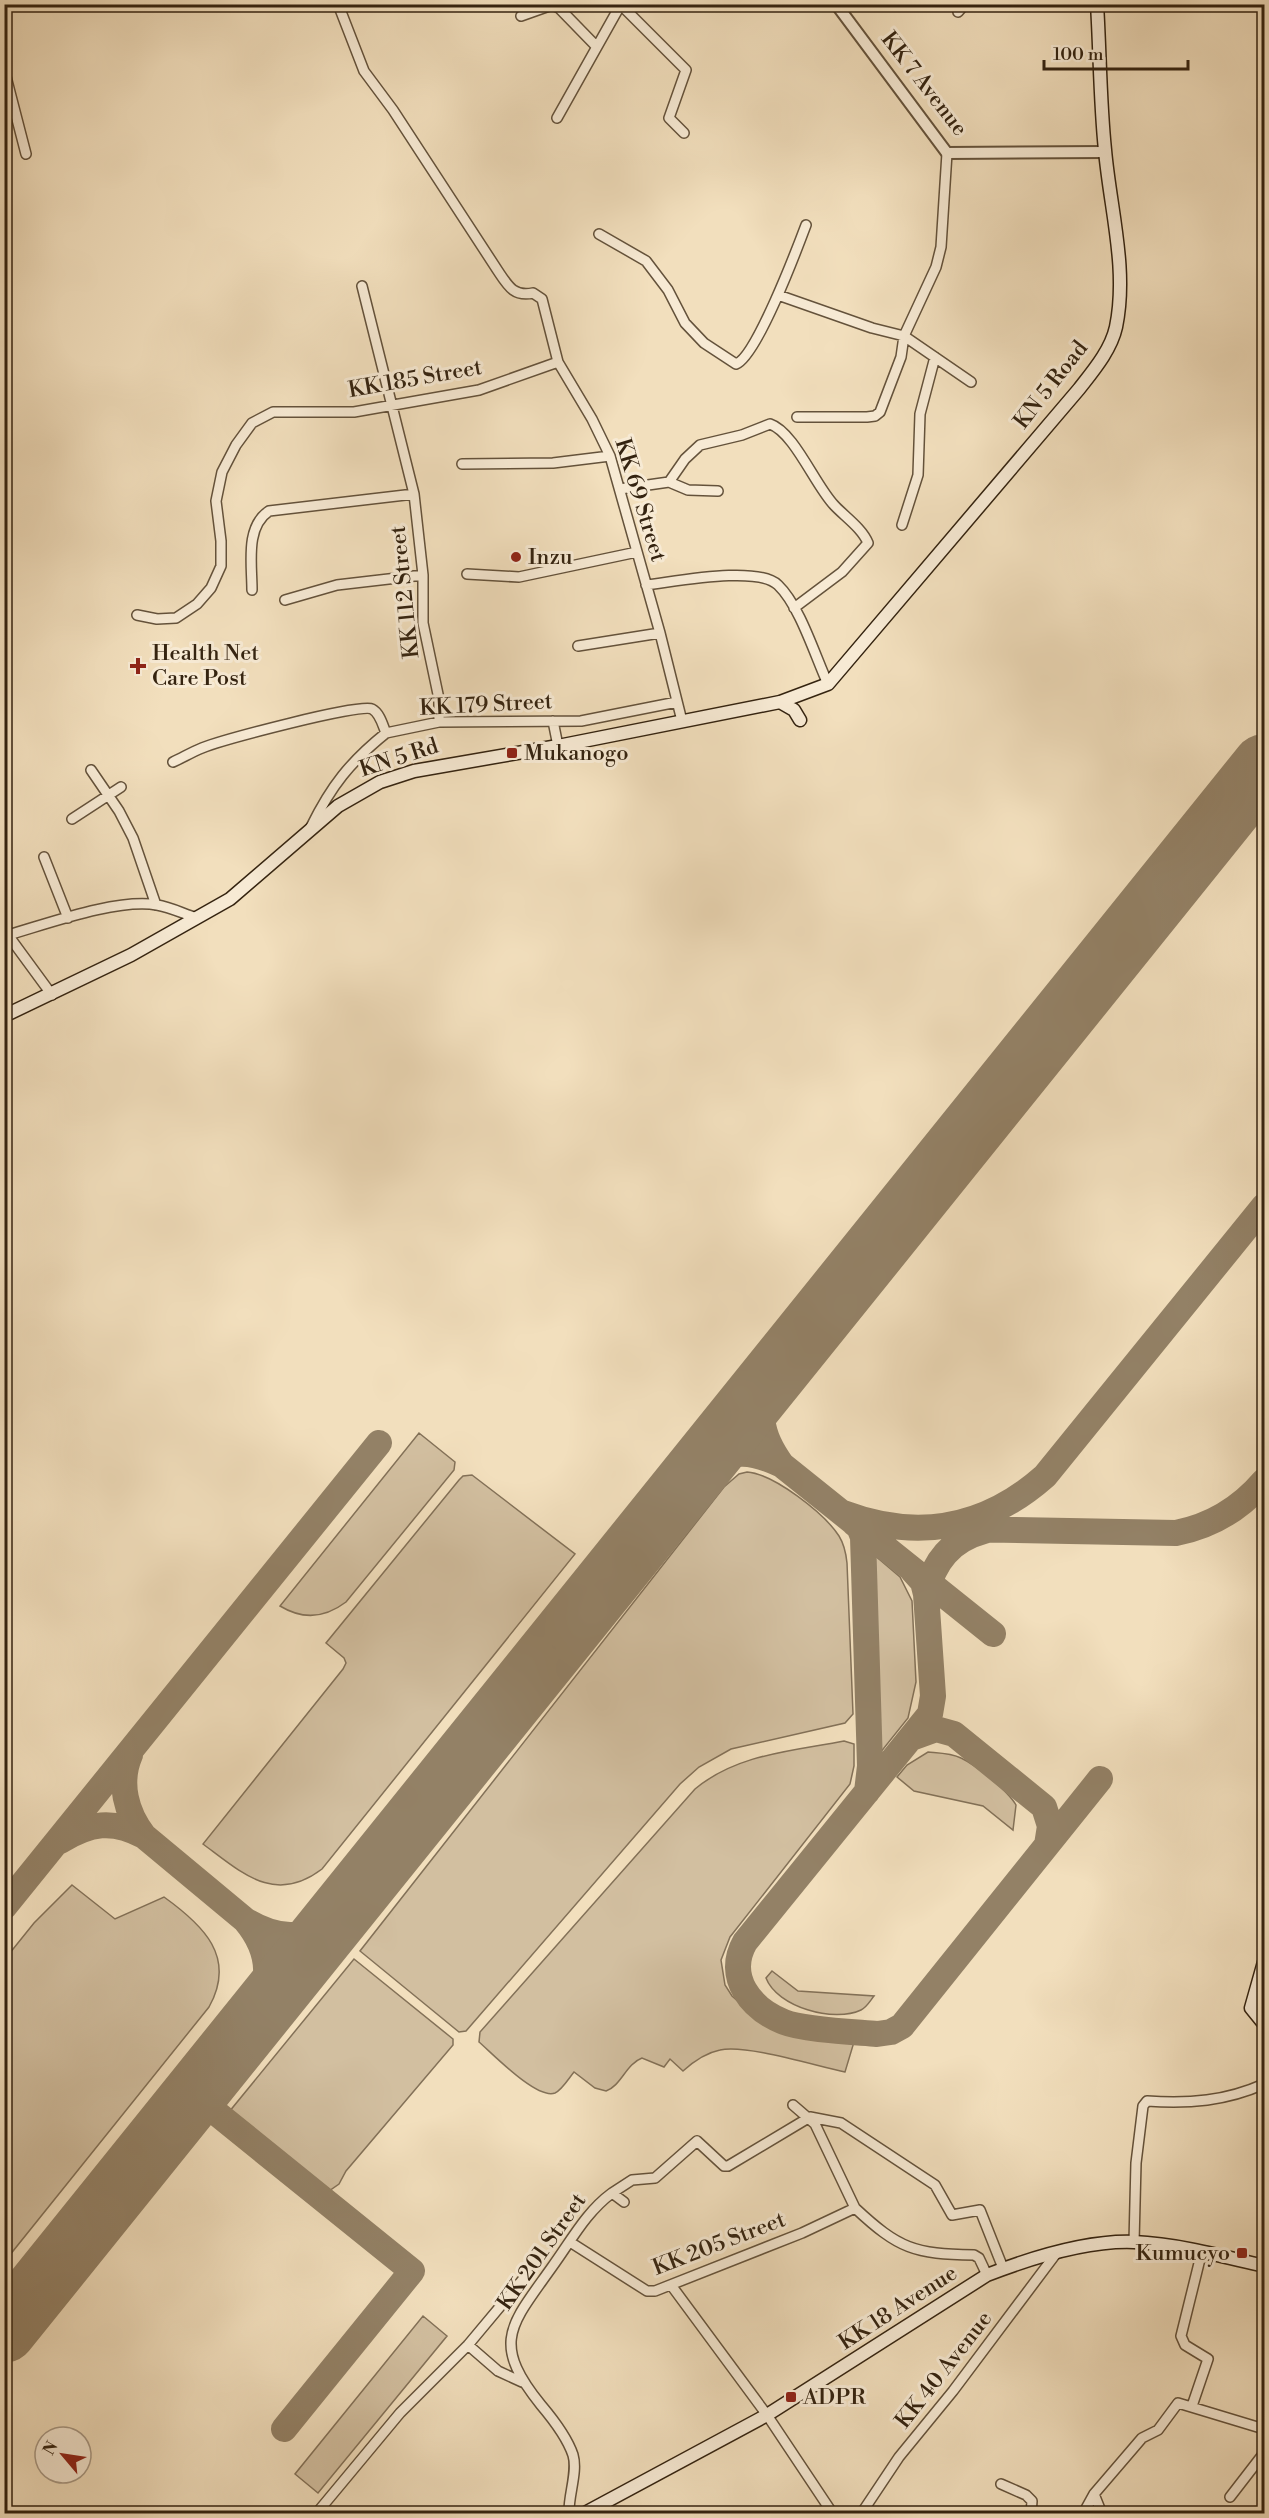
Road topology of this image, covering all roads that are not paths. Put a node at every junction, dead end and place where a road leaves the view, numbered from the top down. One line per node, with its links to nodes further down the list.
1 (338, 4): 21 (street, KK 69 Street)
2 (836, 4): 13 (street, KK 7 Avenue)
3 (965, 4): 6 (street)
4 (1097, 4): 12 (main road, KN 5 Road)
5 (621, 5): 8 (street); 11 (street)
6 (958, 12)
7 (521, 16): 8 (street)
8 (596, 46): 10 (street)
9 (4, 69): 14 (street)
10 (557, 118)
11 (684, 133)
12 (1105, 152): 13 (street, KK 7 Avenue); 42 (main road, KN 5 Road)
13 (947, 153): 19 (street)
14 (26, 154)
15 (806, 225): 18 (street)
16 (599, 234): 18 (street)
17 (362, 286): 23 (street, KK 112 Street)
18 (778, 294): 19 (street)
19 (904, 336): 20 (street); 24 (street)
20 (935, 357): 22 (street); 31 (street)
21 (558, 362): 23 (street, KK 185 Street); 25 (street, KK 69 Street)
22 (971, 382)
23 (392, 404): 30 (street, KK 112 Street); 39 (street, KK 185 Street)
24 (798, 417)
25 (610, 456): 26 (street); 28 (street, KK 69 Street)
26 (462, 464)
27 (669, 482): 28 (street); 29 (street); 38 (street)
28 (620, 489): 32 (street, KK 69 Street)
29 (718, 491)
30 (414, 494): 34 (street, KK 112 Street); 36 (street, KK 112 Street)
31 (902, 525)
32 (637, 552): 33 (street); 35 (street, KK 69 Street)
33 (467, 574)
34 (423, 575): 37 (street); 48 (street, KK 112 Street)
35 (646, 585): 38 (street); 40 (street, KK 69 Street)
36 (252, 590)
37 (285, 600)
38 (794, 608): 42 (street)
39 (137, 615)
40 (660, 633): 41 (street); 43 (street, KK 69 Street)
41 (578, 646)
42 (828, 684): 44 (main road, KN 5 Rd)
43 (677, 702): 46 (street, KK 179 Street); 47 (street, KK 69 Street)
44 (780, 702): 45 (main road); 47 (main road, KN 5 Rd)
45 (800, 720)
46 (553, 721): 48 (street, KK 179 Street); 50 (street)
47 (682, 721): 50 (main road, KN 5 Rd)
48 (438, 722): 49 (street, KK 179 Street)
49 (386, 733): 51 (street); 56 (street)
50 (558, 746): 56 (main road, KN 5 Rd)
51 (173, 762)
52 (91, 770): 54 (street)
53 (121, 787): 54 (street)
54 (107, 794): 55 (street); 58 (street)
55 (72, 819)
56 (310, 830): 60 (main road, KN 5 Rd)
57 (44, 857): 59 (street)
58 (156, 905): 59 (street); 60 (street)
59 (68, 918): 61 (street)
60 (197, 918): 61 (main road, KN 5 Rd)
61 (52, 995): 62 (main road, KN 5 Rd)
62 (4, 1016)
63 (1264, 1962): 64 (main road)
64 (1264, 2024)
65 (1264, 2084): 72 (street)
66 (793, 2106): 67 (street)
67 (810, 2117): 68 (street); 70 (street); 77 (street)
68 (612, 2193): 69 (street, KK 201 Street); 71 (street, KK 201 Street)
69 (624, 2202)
70 (855, 2208): 78 (street); 79 (street, KK 205 Street)
71 (570, 2242): 79 (street, KK 205 Street); 81 (street, KK 201 Street)
72 (1134, 2242): 73 (main road, KK 18 Avenue); 74 (main road, KK 18 Avenue)
73 (1058, 2251): 77 (main road, KK 18 Avenue); 89 (street, KK 40 Avenue)
74 (1202, 2251): 76 (main road, KK 18 Avenue); 82 (street)
75 (534, 2266): 80 (street)
76 (1264, 2266)
77 (1003, 2268): 78 (main road, KK 18 Avenue)
78 (987, 2275): 83 (main road, KK 18 Avenue)
79 (671, 2285): 83 (street)
80 (468, 2345): 81 (street); 90 (street)
81 (522, 2382): 91 (street, KK 201 Street)
82 (1192, 2406): 84 (street); 87 (street)
83 (767, 2415): 92 (main road, KK 18 Avenue); 93 (street)
84 (1264, 2429)
85 (1264, 2453): 88 (street)
86 (1001, 2484): 95 (street)
87 (1094, 2494): 96 (street); 97 (street)
88 (1230, 2497)
89 (869, 2509): 94 (street, KK 40 Avenue)
90 (316, 2514)
91 (569, 2514)
92 (583, 2514)
93 (833, 2514)
94 (861, 2514)
95 (1031, 2514)
96 (1083, 2514)
97 (1102, 2514)

